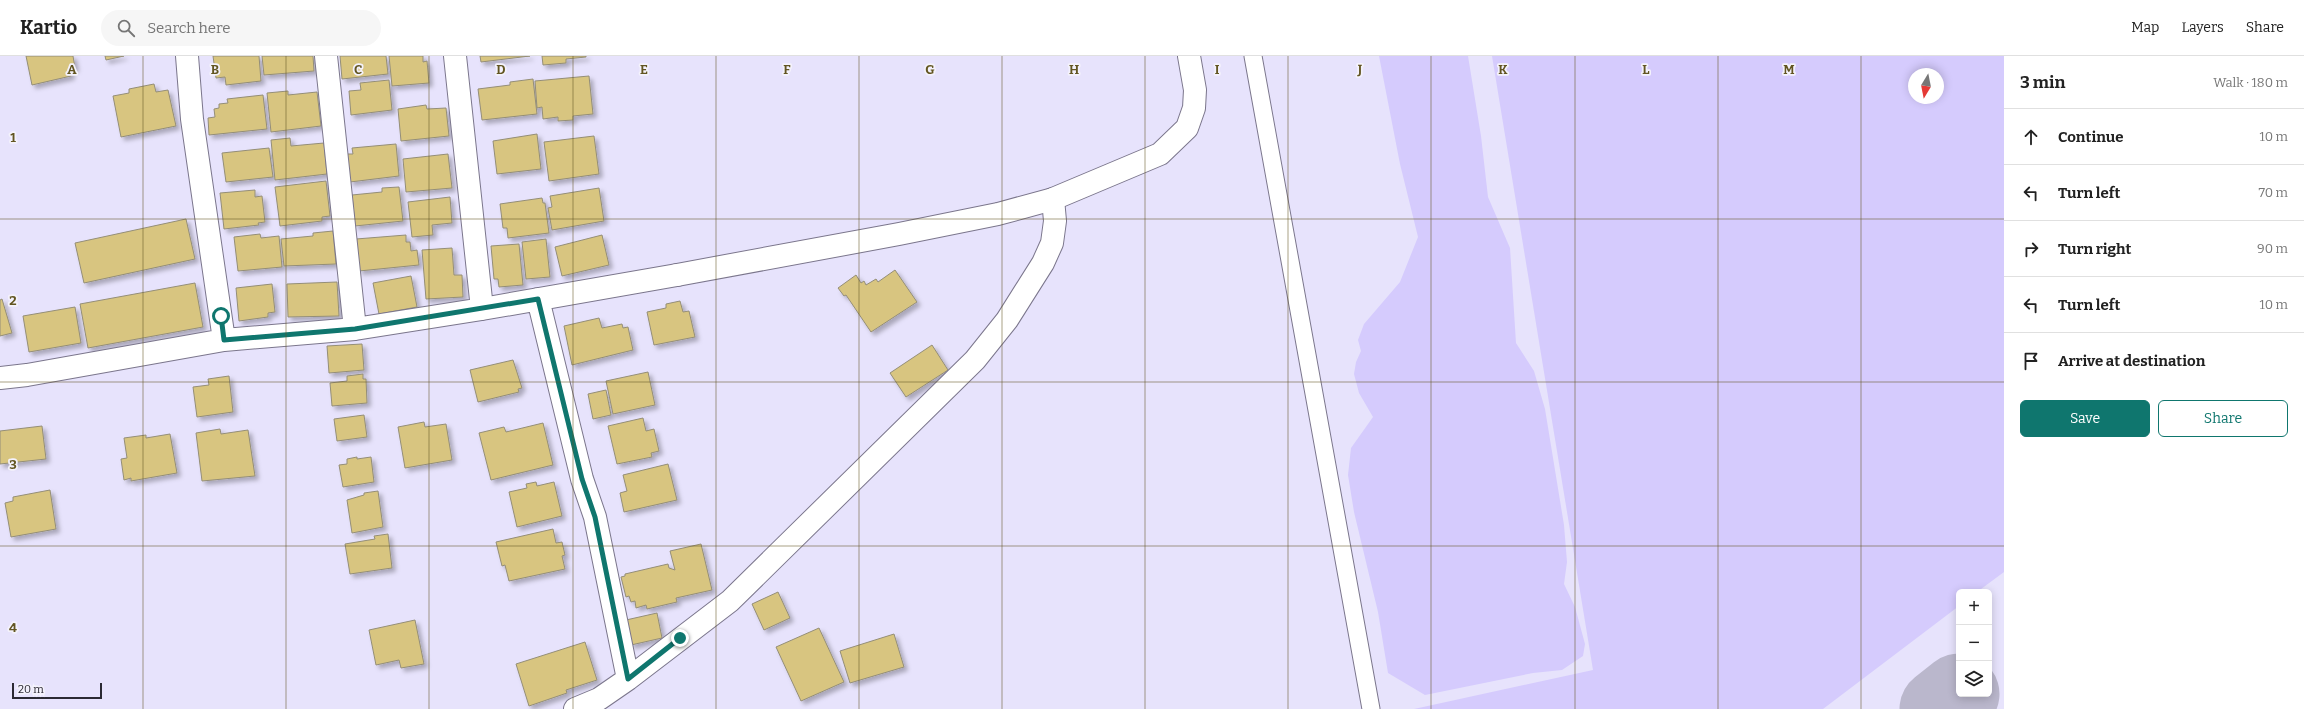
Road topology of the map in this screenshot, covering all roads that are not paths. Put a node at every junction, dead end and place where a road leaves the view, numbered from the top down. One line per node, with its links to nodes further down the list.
1 (187, 56): 10 (street)
2 (326, 56): 9 (street)
3 (455, 56): 8 (street)
4 (1189, 56): 6 (street)
5 (1252, 56): 14 (lane)
6 (1053, 199): 7 (street); 12 (street)
7 (538, 299): 8 (street); 12 (street)
8 (482, 309): 9 (street)
9 (355, 329): 10 (street)
10 (224, 340): 11 (street)
11 (0, 378)
12 (628, 679): 13 (street)
13 (575, 709)
14 (1371, 709)

